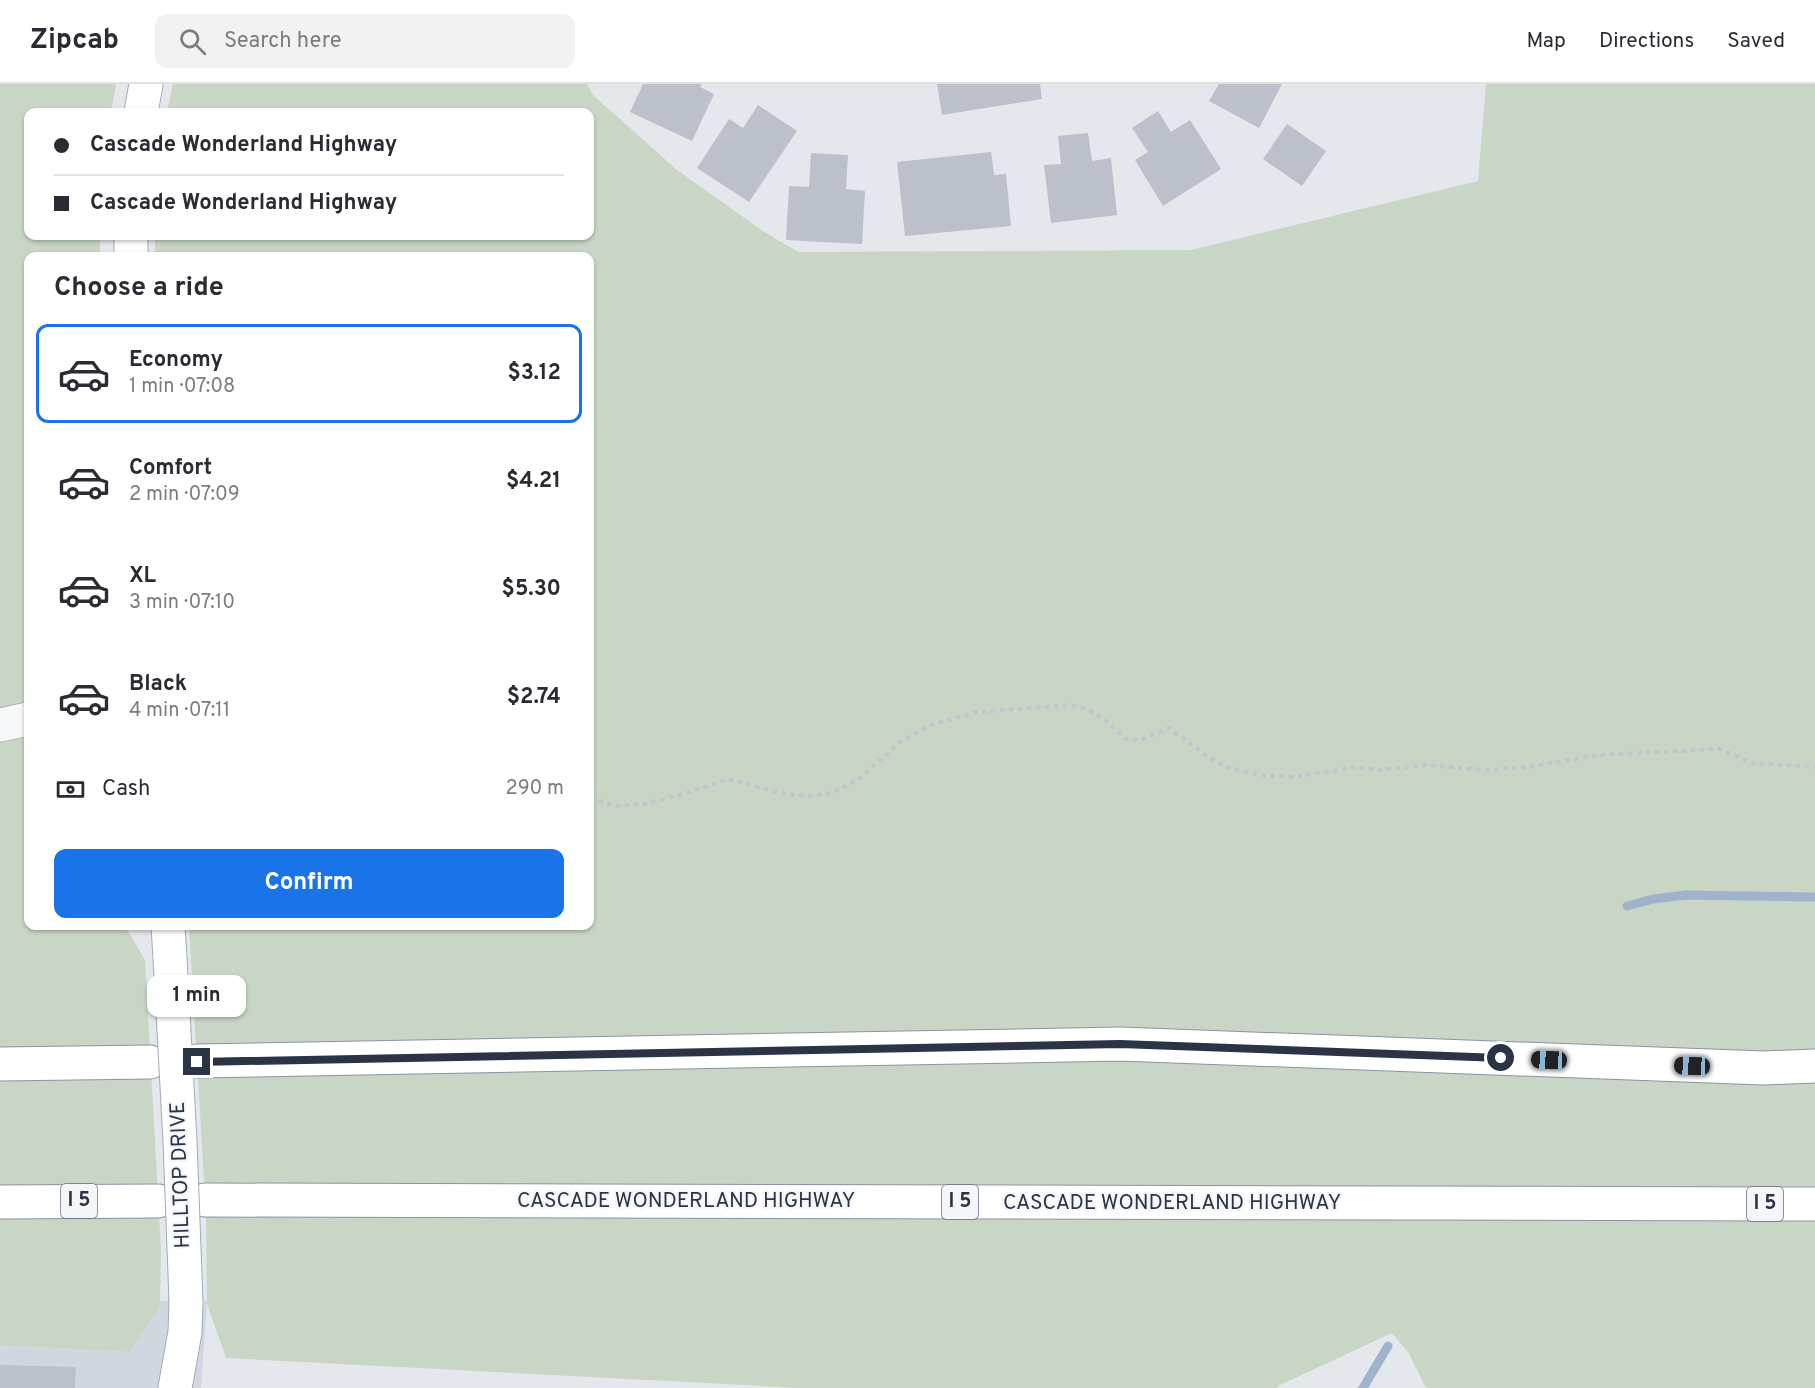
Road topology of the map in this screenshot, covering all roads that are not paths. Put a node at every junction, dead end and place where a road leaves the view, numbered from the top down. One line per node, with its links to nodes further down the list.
1 (146, 84): 2 (main road)
2 (142, 108)
3 (24, 720): 4 (street)
4 (0, 725)
5 (168, 930): 14 (main road, HILLTOP DRIVE, bridge)
6 (150, 1062): 8 (main road)
7 (197, 1062): 9 (main road)
8 (0, 1064)
9 (1815, 1066)
10 (205, 1200): 13 (main road, CASCADE WONDERLAND HIGHWAY / I 5)
11 (158, 1201): 12 (main road, I 5)
12 (0, 1202)
13 (1815, 1204)
14 (175, 1388)

